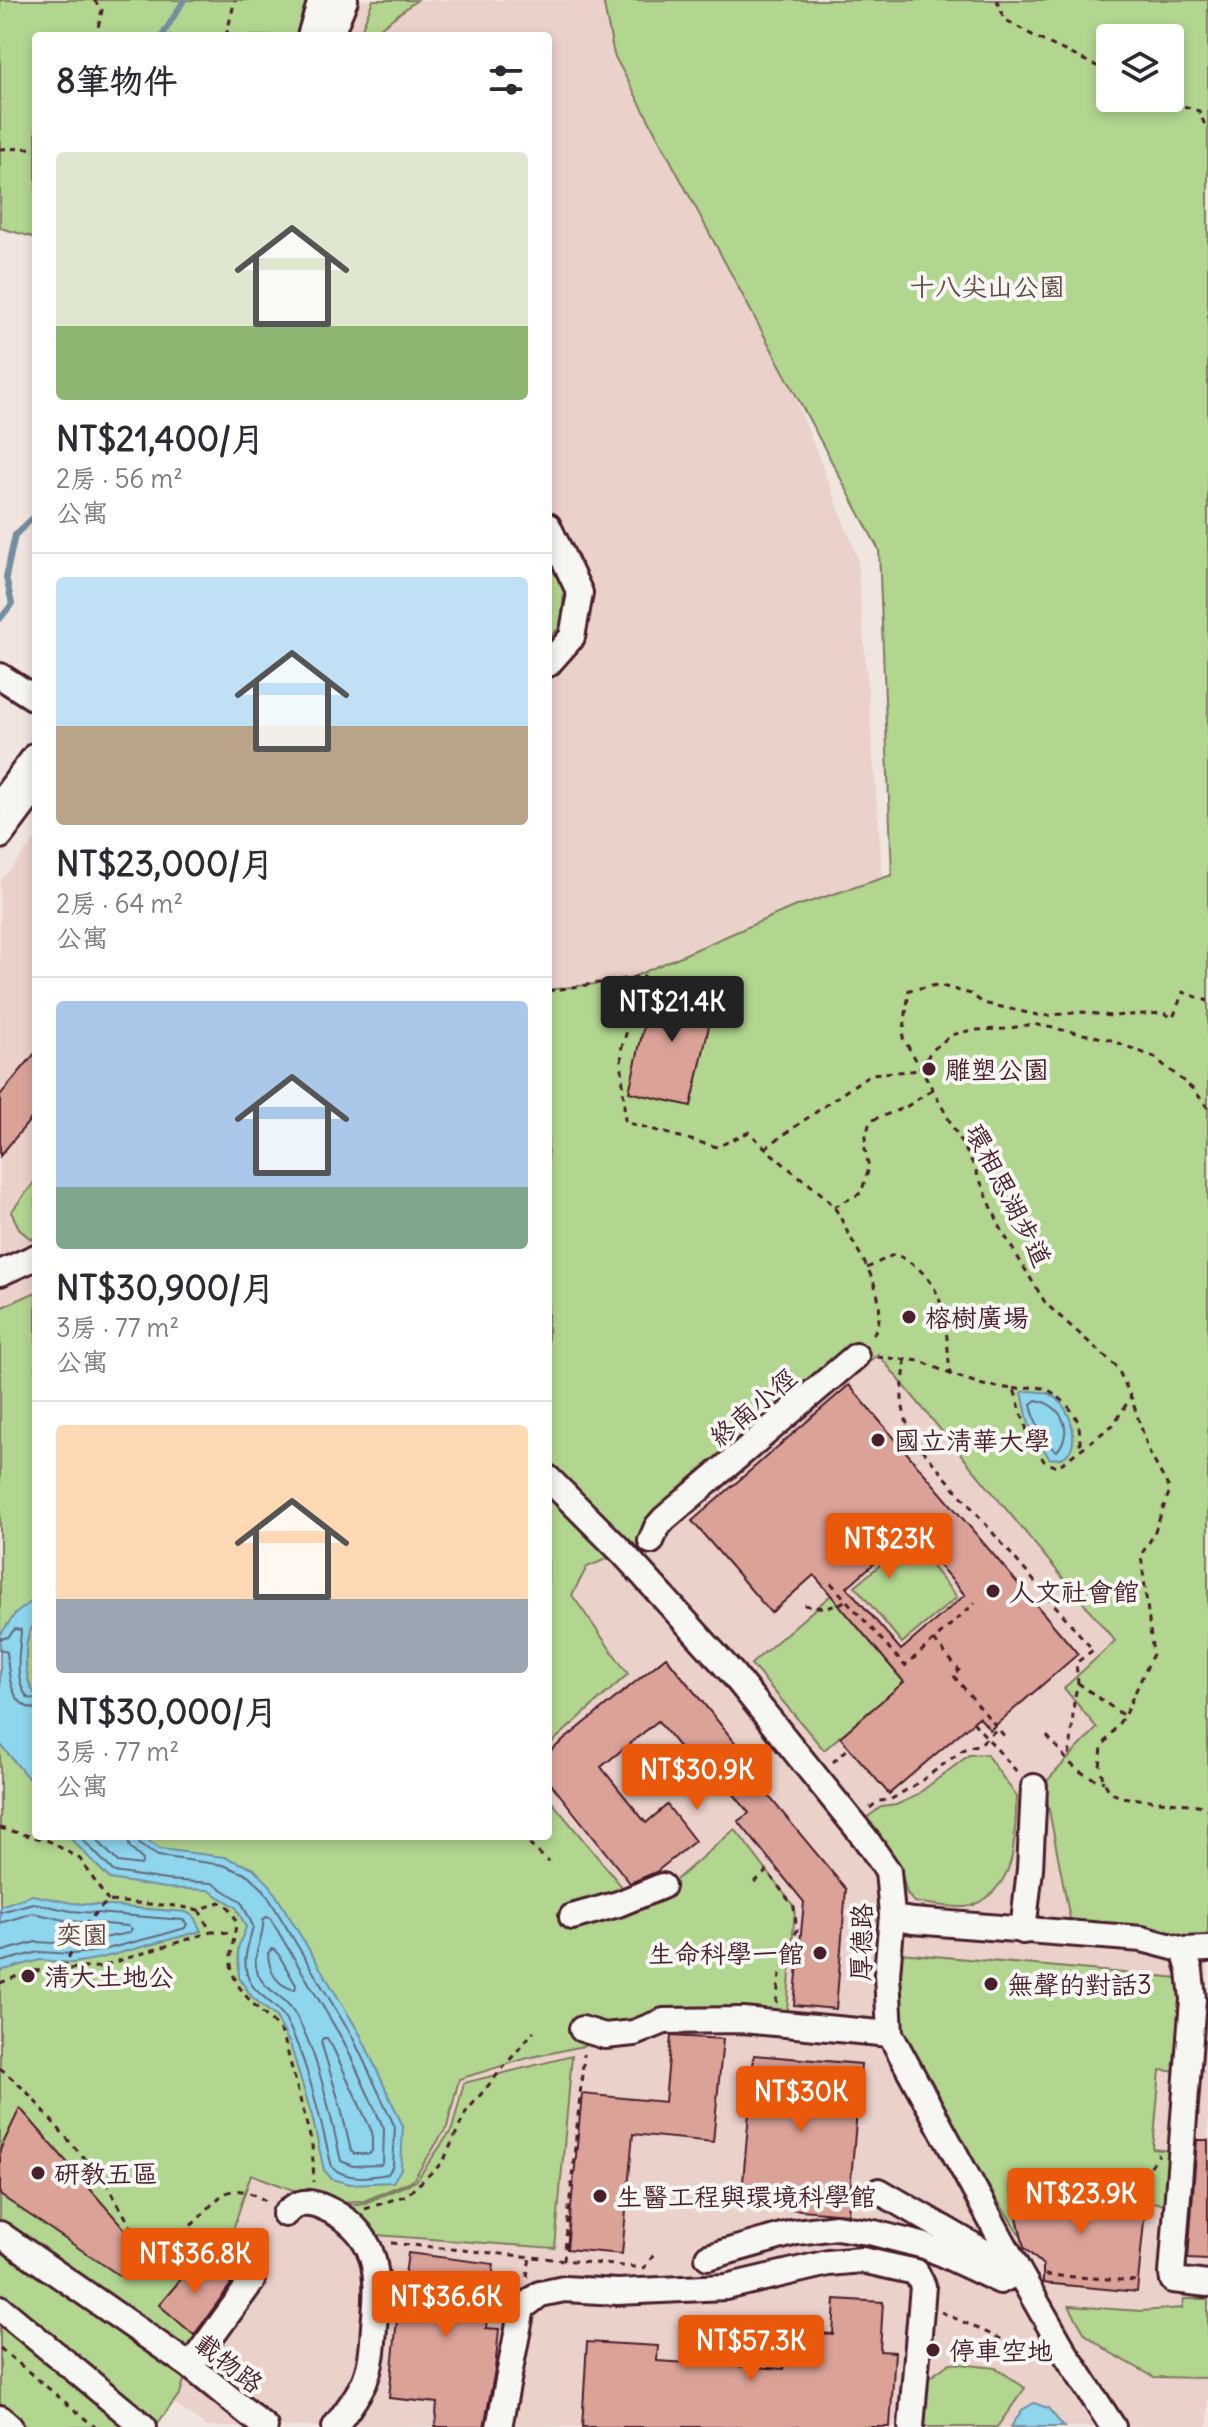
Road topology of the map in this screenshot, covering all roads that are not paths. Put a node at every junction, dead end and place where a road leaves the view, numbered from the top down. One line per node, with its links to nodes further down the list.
1 (321, 0): 3 (street)
2 (345, 0): 4 (street)
3 (311, 32)
4 (332, 32)
5 (552, 534): 6 (street)
6 (552, 660)
7 (0, 676): 8 (street)
8 (32, 696)
9 (32, 760): 11 (street)
10 (32, 793): 12 (street)
11 (0, 803)
12 (0, 836)
13 (32, 1259): 14 (street)
14 (0, 1273)
15 (856, 1356): 17 (street, 終南小徑)
16 (552, 1482): 20 (street, 厚德路)
17 (651, 1541)
18 (1034, 1787): 22 (street)
19 (662, 1886): 21 (street)
20 (892, 1915): 22 (street); 25 (street, 厚德路)
21 (572, 1917)
22 (1023, 1931): 23 (street)
23 (1196, 1949): 32 (street)
24 (584, 2030): 25 (street)
25 (890, 2034): 31 (street, 厚德路)
26 (879, 2191): 31 (street)
27 (285, 2214): 39 (street)
28 (0, 2234): 34 (street, 載物路)
29 (210, 2248): 34 (street)
30 (708, 2257): 31 (street)
31 (1030, 2273): 42 (street, 厚德路)
32 (1208, 2284)
33 (0, 2308): 37 (street)
34 (190, 2366): 38 (street, 載物路)
35 (0, 2418): 36 (street)
36 (10, 2427)
37 (144, 2427)
38 (265, 2427)
39 (335, 2427)
40 (499, 2427): 41 (street)
41 (911, 2427)
42 (1113, 2427)

